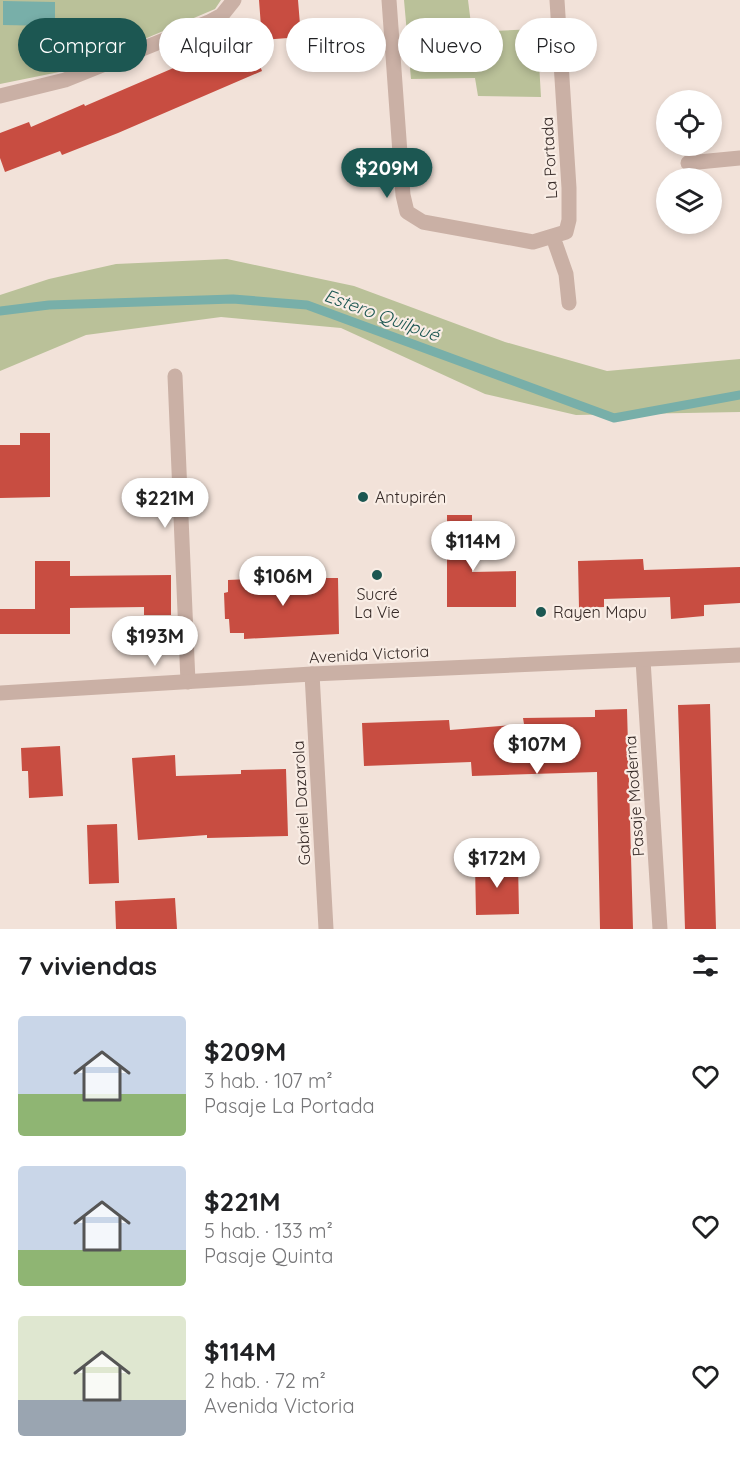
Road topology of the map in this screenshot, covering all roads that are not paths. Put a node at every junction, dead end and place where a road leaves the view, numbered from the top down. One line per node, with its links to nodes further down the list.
1 (234, 0): 4 (street)
2 (389, 0): 7 (street)
3 (557, 0): 7 (street, La Portada)
4 (0, 96)
5 (740, 158): 6 (street)
6 (688, 163)
7 (553, 237): 8 (street)
8 (569, 303)
9 (175, 376): 13 (street)
10 (740, 655): 11 (street, Avenida Victoria)
11 (643, 660): 12 (street, Avenida Victoria); 16 (street, Pasaje Moderna)
12 (312, 674): 13 (street, Avenida Victoria); 15 (street, Gabriel Dazarola)
13 (188, 682): 14 (street, Avenida Victoria)
14 (0, 693)
15 (326, 929)
16 (660, 929)

